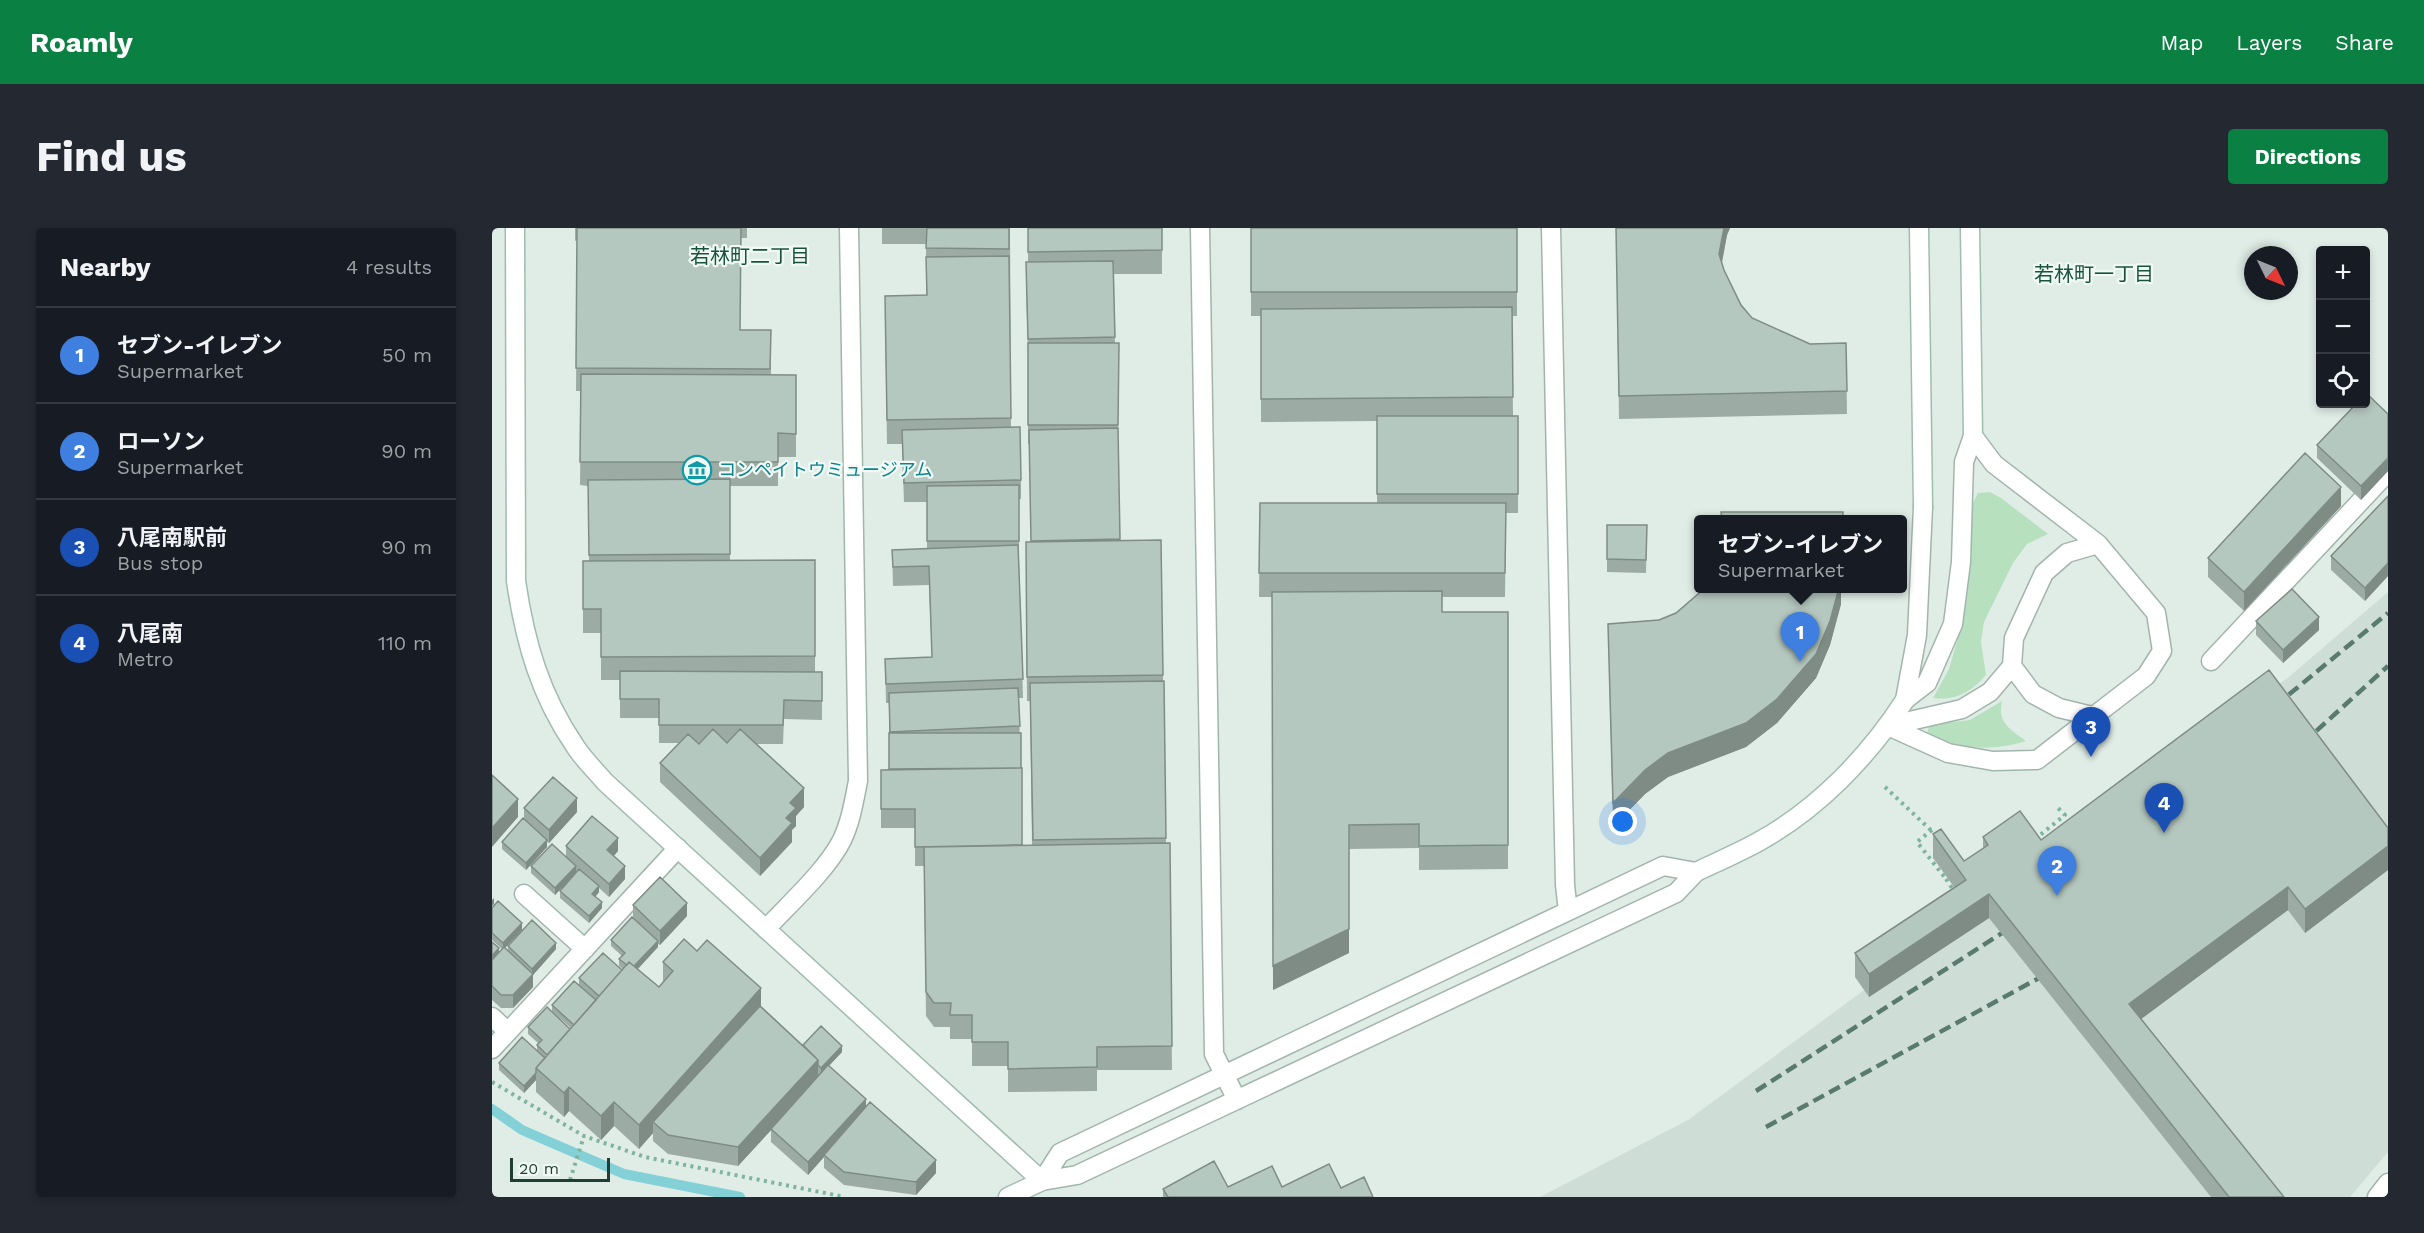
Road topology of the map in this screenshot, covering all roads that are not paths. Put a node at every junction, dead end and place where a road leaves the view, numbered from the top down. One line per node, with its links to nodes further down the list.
1 (849, 228): 19 (street)
2 (1200, 228): 24 (street)
3 (1551, 228): 18 (street)
4 (1919, 228): 12 (street)
5 (1970, 228): 7 (street)
6 (511, 232): 15 (street)
7 (1973, 436): 9 (street); 12 (street)
8 (2388, 472): 10 (street)
9 (2098, 544): 11 (street); 13 (street)
10 (2211, 662)
11 (2012, 666): 13 (street); 14 (street)
12 (1905, 700): 14 (street)
13 (2092, 716): 14 (street)
14 (1888, 726): 16 (street)
15 (678, 848): 19 (street); 20 (street)
16 (1696, 872): 18 (street); 25 (street)
17 (524, 894): 20 (street)
18 (1568, 911): 24 (street)
19 (766, 929): 26 (street)
20 (585, 949): 22 (street)
21 (492, 1017): 22 (street)
22 (508, 1032): 23 (street)
23 (492, 1048)
24 (1225, 1076): 25 (street); 26 (street)
25 (1237, 1100): 26 (street)
26 (1042, 1181): 28 (street)
27 (2388, 1183): 29 (street)
28 (1008, 1197)
29 (2377, 1197)

